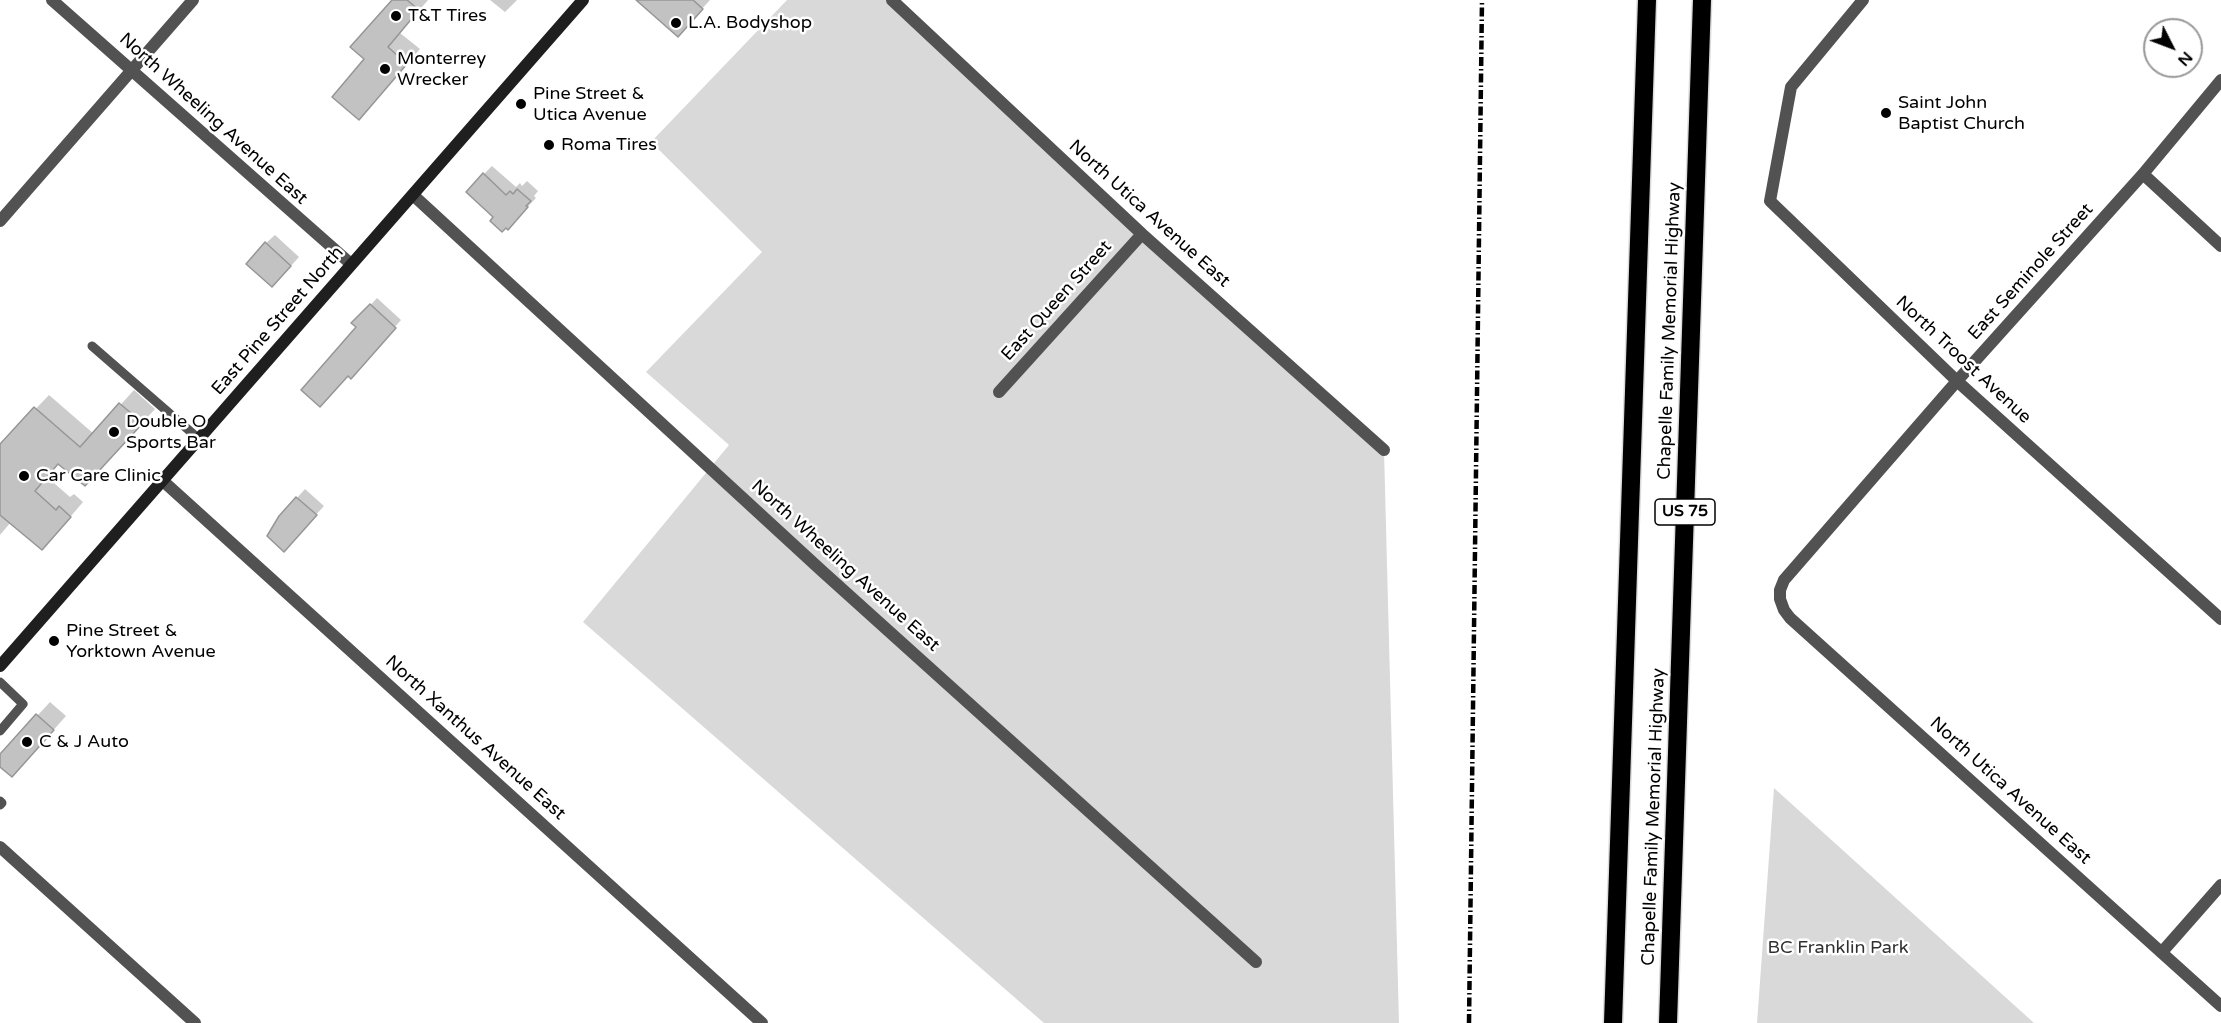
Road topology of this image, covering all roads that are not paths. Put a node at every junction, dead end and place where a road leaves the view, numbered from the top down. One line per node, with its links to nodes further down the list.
1 (52, 0): 8 (street, North Wheeling Avenue East)
2 (194, 0): 8 (street)
3 (583, 0): 11 (main road, East Pine Street North)
4 (892, 0): 13 (street, North Utica Avenue East)
5 (1647, 0): 34 (highway, Chapelle Family Memorial Highway / US 75)
6 (1702, 0): 35 (highway, Chapelle Family Memorial Highway / US 75)
7 (1863, 0): 17 (street, North Troost Avenue)
8 (132, 70): 12 (street); 15 (street, North Wheeling Avenue East)
9 (2221, 80): 10 (street, East Seminole Street)
10 (2143, 174): 14 (street); 17 (street, East Seminole Street)
11 (413, 195): 15 (main road, East Pine Street North); 30 (street, North Wheeling Avenue East)
12 (0, 221)
13 (1142, 234): 18 (street, East Queen Street); 20 (street, North Utica Avenue East)
14 (2221, 246)
15 (351, 264): 19 (main road, East Pine Street North)
16 (92, 346): 19 (lane)
17 (1957, 381): 22 (street, East Seminole Street); 23 (street, North Troost Avenue)
18 (999, 392)
19 (199, 439): 21 (main road, East Pine Street North)
20 (1384, 450)
21 (163, 481): 24 (main road, East Pine Street North); 33 (street, North Xanthus Avenue East)
22 (1780, 599): 29 (street, North Utica Avenue East)
23 (2221, 620)
24 (0, 666)
25 (0, 682): 26 (lane)
26 (0, 731)
27 (0, 847): 32 (street)
28 (2221, 885): 29 (street)
29 (2162, 952): 31 (street, North Utica Avenue East)
30 (1256, 962)
31 (2221, 1006)
32 (195, 1023)
33 (762, 1023)
34 (1613, 1023)
35 (1668, 1023)

